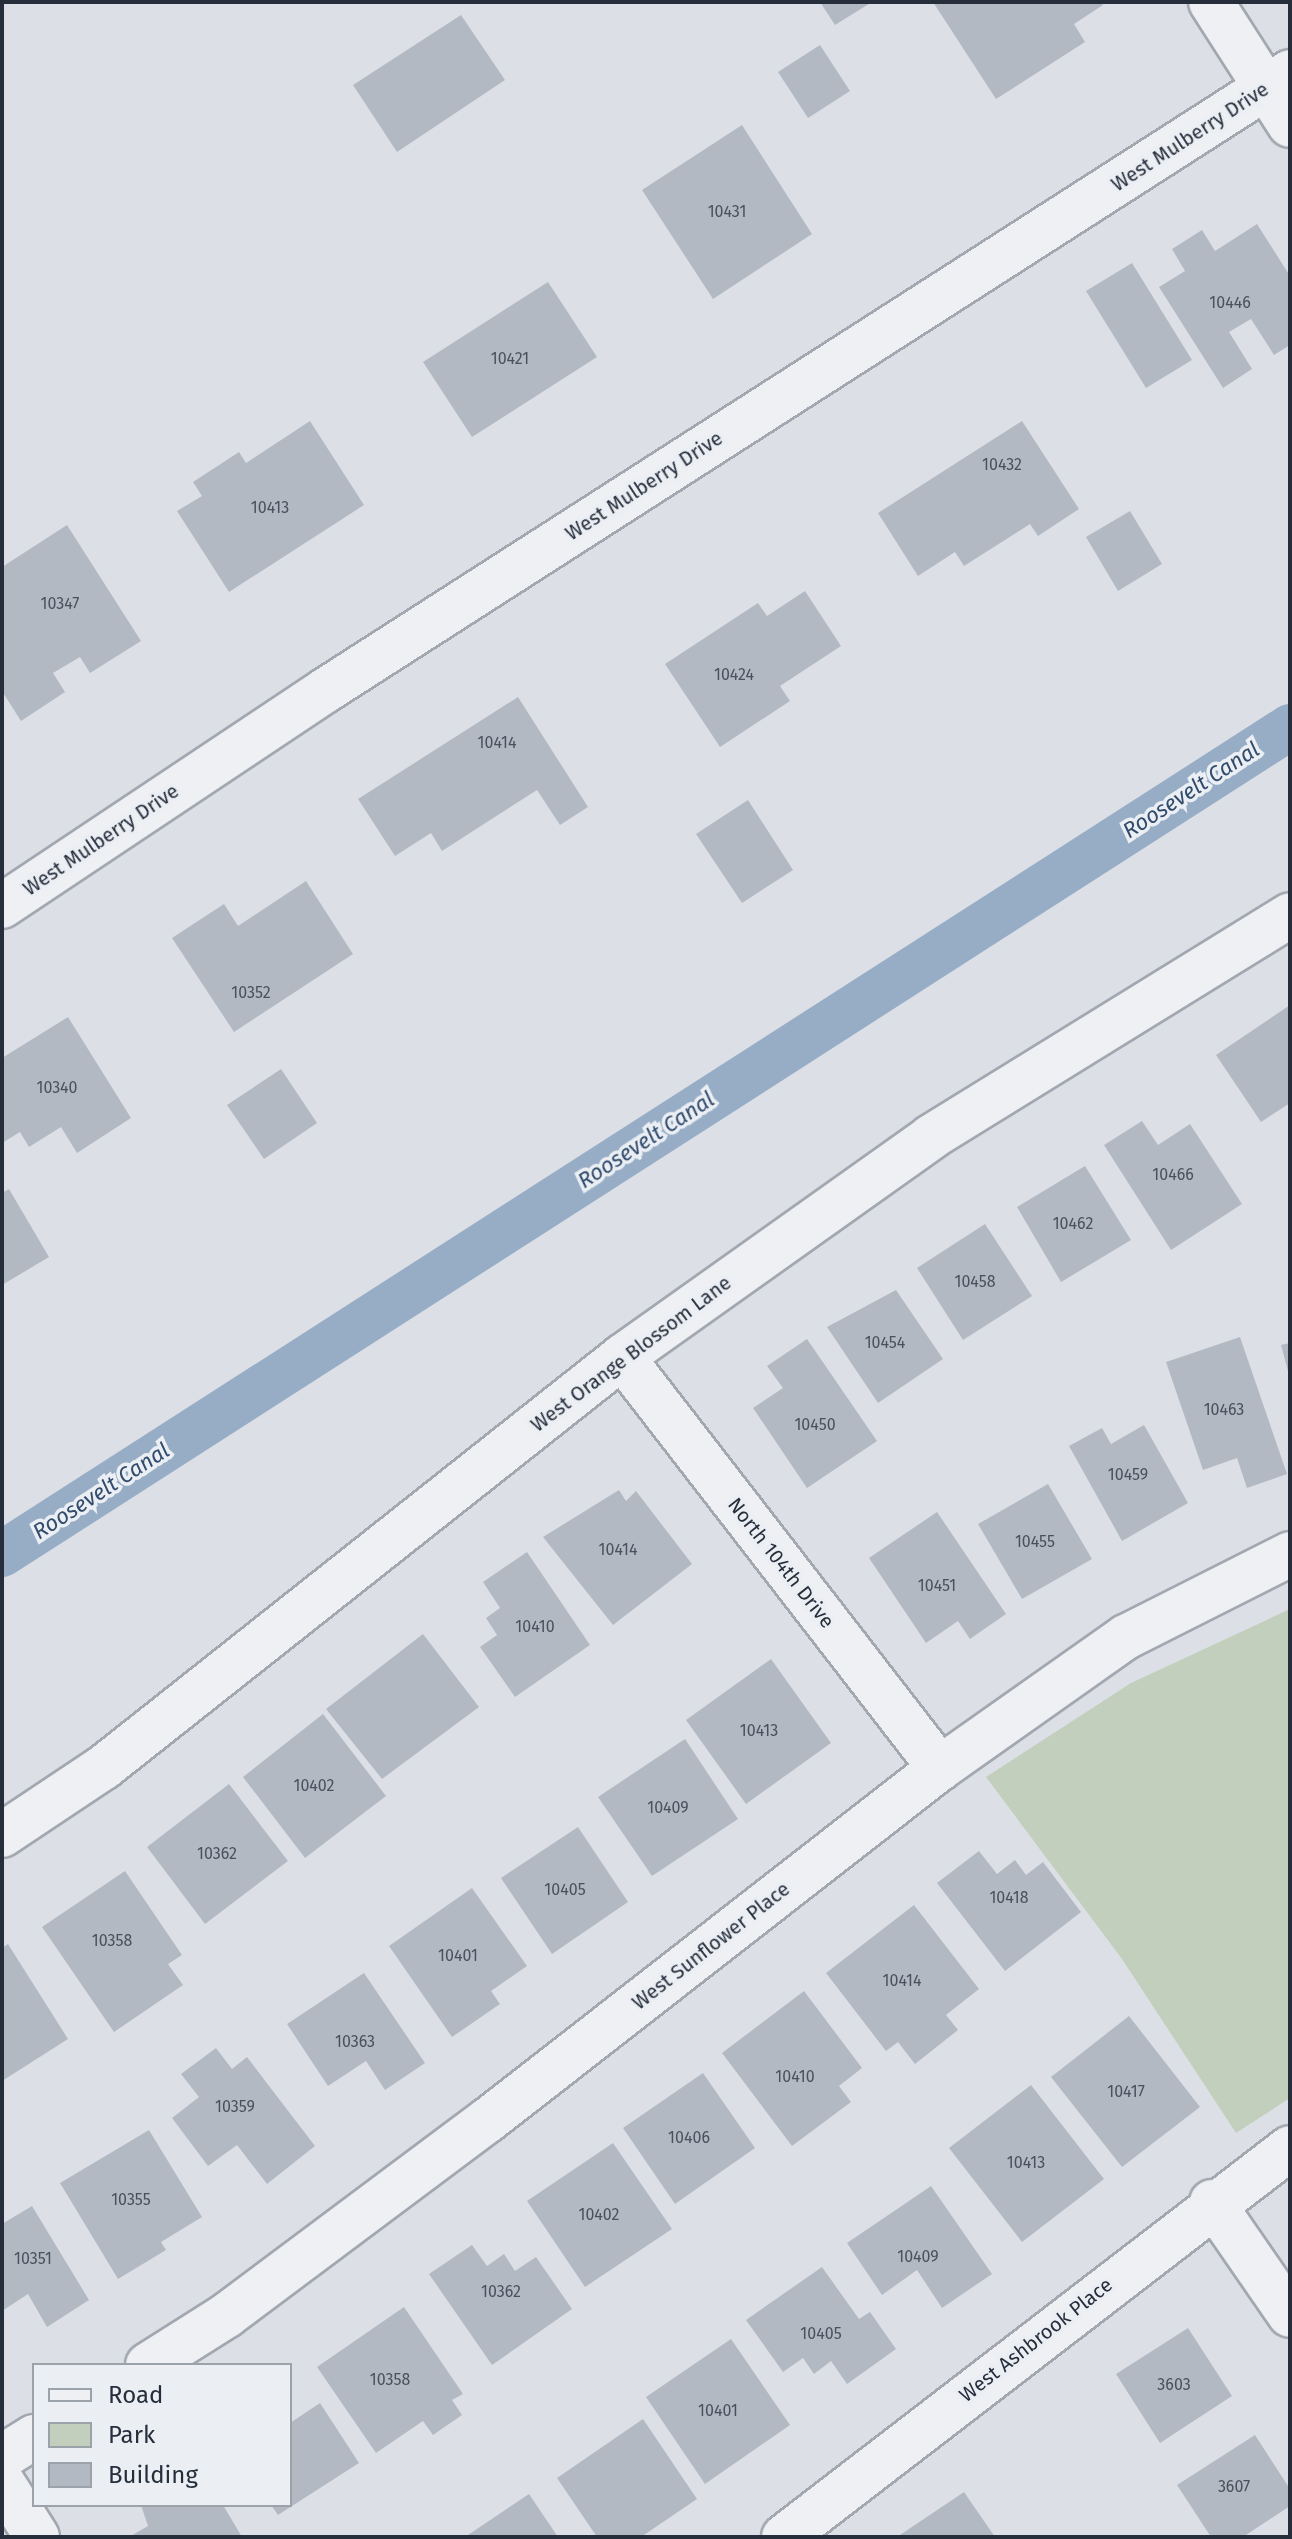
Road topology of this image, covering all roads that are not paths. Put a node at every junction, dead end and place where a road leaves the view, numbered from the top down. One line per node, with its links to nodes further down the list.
1 (1211, 2): 2 (street)
2 (1278, 80): 3 (street); 4 (street, West Mulberry Drive)
3 (1290, 125)
4 (2, 906)
5 (1290, 915): 6 (street, West Orange Blossom Lane)
6 (622, 1357): 8 (street, North 104th Drive); 9 (street, West Orange Blossom Lane)
7 (1290, 1554): 8 (street, West Sunflower Place)
8 (940, 1768): 13 (street, West Sunflower Place)
9 (2, 1835)
10 (1290, 2148): 11 (street, West Ashbrook Place)
11 (1212, 2202): 12 (street); 18 (street, West Ashbrook Place)
12 (1290, 2315)
13 (151, 2363)
14 (32, 2438): 15 (street)
15 (2, 2457)
16 (2, 2482): 17 (street)
17 (37, 2537)
18 (784, 2537)

